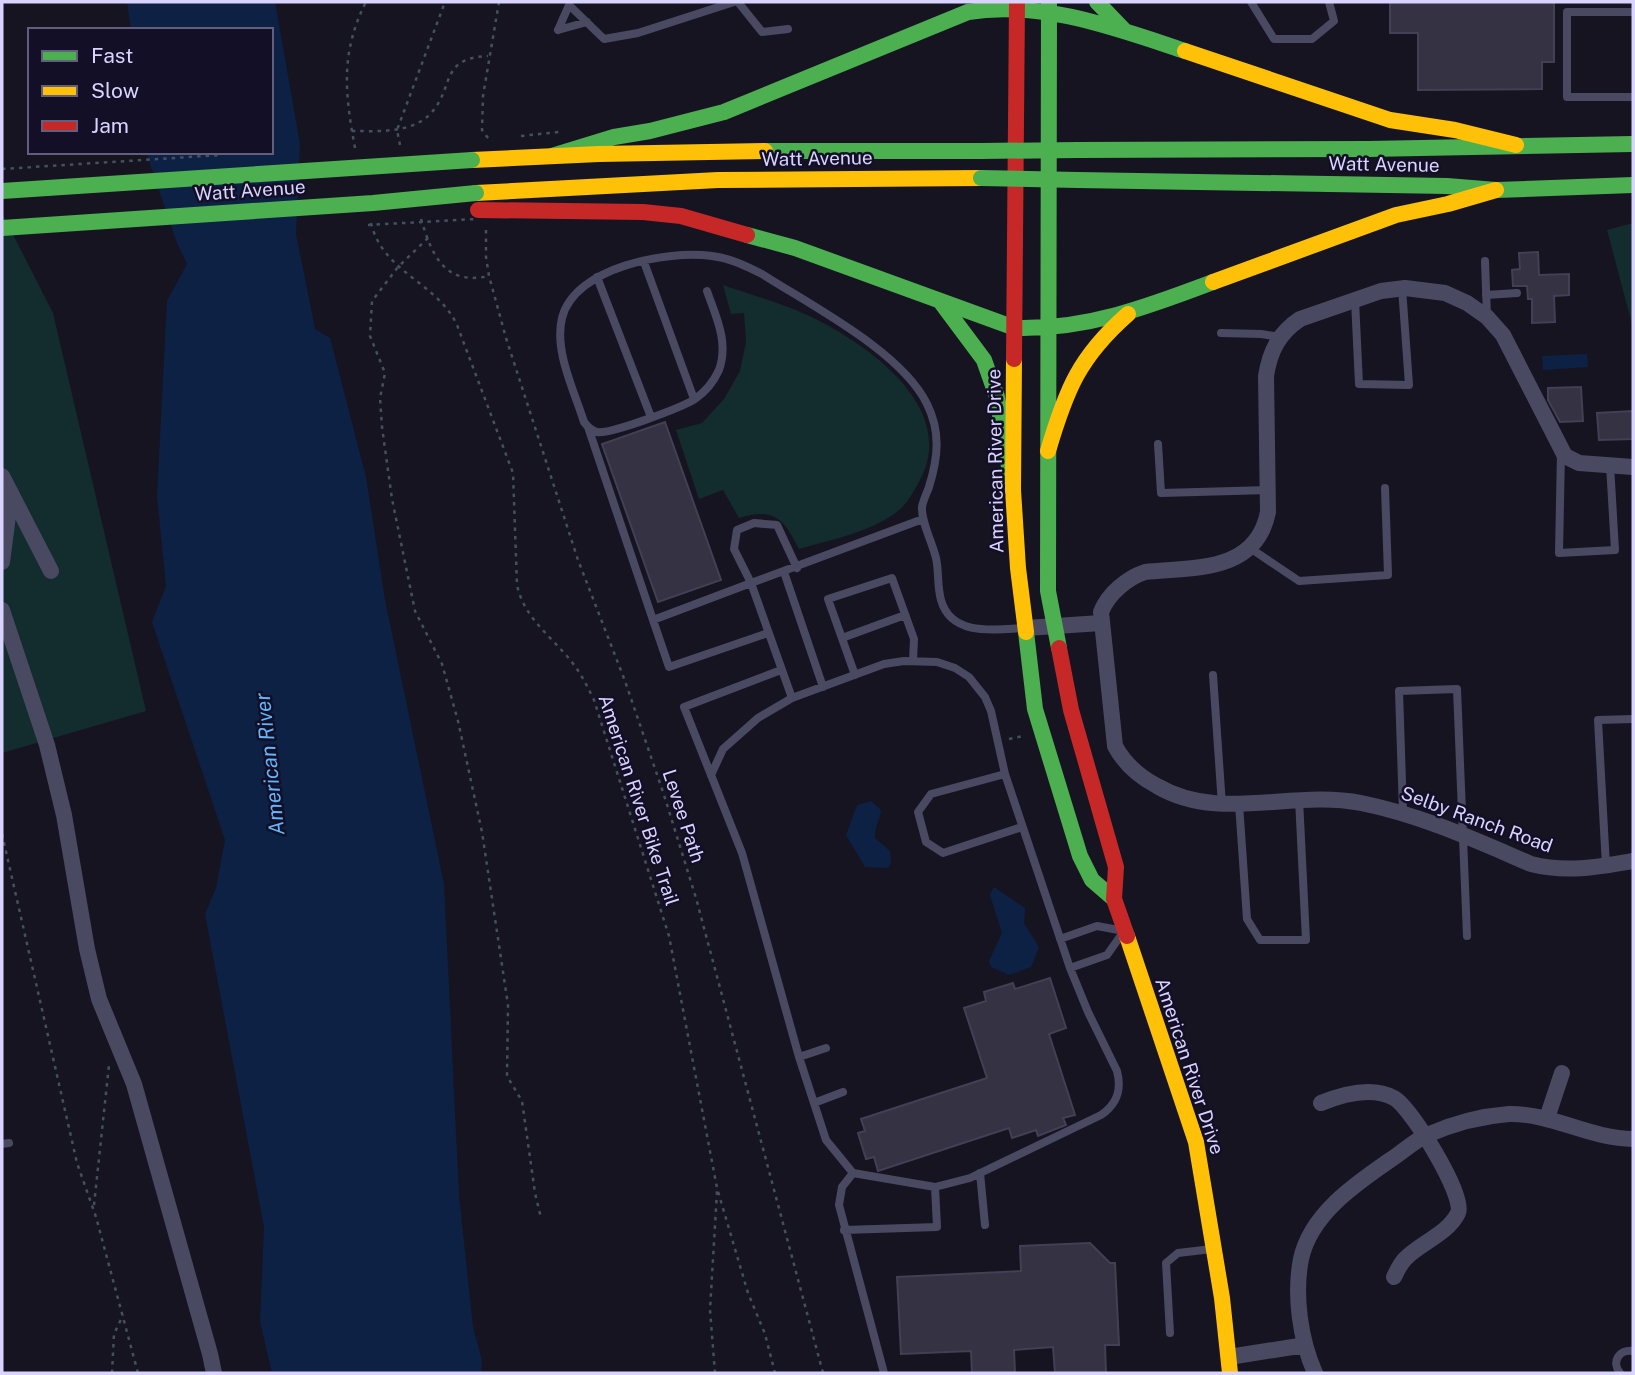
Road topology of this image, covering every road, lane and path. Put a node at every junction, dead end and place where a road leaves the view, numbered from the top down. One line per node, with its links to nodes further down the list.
1 (366, 2): 19 (path)
2 (445, 2): 18 (path)
3 (499, 2): 16 (path)
4 (736, 2): 13 (lane); 14 (lane)
5 (965, 2): 12 (main road)
6 (1097, 2): 15 (main road)
7 (1251, 2): 8 (lane)
8 (1329, 2)
9 (1017, 4): 10 (main road); 12 (main road); 47 (main road, American River Drive)
10 (1049, 7): 15 (main road); 48 (main road, American River Drive)
11 (1633, 12): 17 (lane)
12 (946, 21): 25 (main road)
13 (587, 22)
14 (788, 29)
15 (1127, 33): 22 (main road)
16 (488, 56): 18 (path); 20 (path)
17 (1633, 97)
18 (397, 130): 19 (path)
19 (352, 131): 24 (path)
20 (489, 139)
21 (1633, 144): 22 (main road, Watt Avenue)
22 (1516, 145): 25 (main road, Watt Avenue, bridge)
23 (229, 155): 26 (path)
24 (356, 156)
25 (552, 156): 29 (main road, Watt Avenue, bridge)
26 (2, 169)
27 (1633, 185): 28 (main road, Watt Avenue)
28 (1496, 190): 30 (main road, Watt Avenue, bridge); 45 (main road)
29 (2, 191)
30 (373, 203): 32 (main road, Watt Avenue, bridge); 44 (main road, bridge)
31 (370, 220): 37 (path, American River Bike Trail)
32 (2, 228)
33 (486, 230): 134 (path, Levee Path)
34 (428, 238): 37 (path)
35 (1485, 261): 42 (lane)
36 (644, 262): 38 (lane); 51 (lane); 64 (lane)
37 (398, 267): 117 (path, American River Bike Trail); 119 (path)
38 (597, 277): 52 (lane); 53 (lane)
39 (1402, 288): 43 (street); 43 (lane); 46 (street)
40 (707, 291): 51 (lane)
41 (1517, 293): 42 (lane)
42 (1486, 295): 46 (lane)
43 (1355, 299): 50 (street)
44 (939, 301): 47 (main road); 61 (main road)
45 (1132, 312): 48 (main road); 56 (main road)
46 (1487, 317): 55 (street)
47 (1015, 328): 48 (main road); 61 (main road, American River Drive)
48 (1049, 329): 56 (main road, American River Drive)
49 (1221, 332): 50 (lane)
50 (1280, 337): 62 (street)
51 (694, 399): 52 (lane)
52 (651, 417): 53 (lane)
53 (588, 427): 73 (lane)
54 (1158, 444): 62 (lane)
55 (1562, 449): 57 (street); 57 (lane)
56 (1048, 451): 75 (main road, American River Drive)
57 (1610, 465): 58 (street)
58 (1633, 467)
59 (2, 476): 63 (street)
60 (1384, 488): 65 (lane)
61 (1013, 490): 76 (main road, American River Drive)
62 (1269, 490): 65 (street)
63 (11, 494): 66 (street); 68 (street)
64 (923, 519): 67 (lane); 76 (lane)
65 (1250, 548): 74 (street)
66 (2, 562)
67 (797, 568): 69 (lane); 70 (lane)
68 (51, 571)
69 (784, 572): 70 (lane); 83 (lane)
70 (751, 583): 73 (lane); 77 (lane)
71 (2, 610): 104 (street)
72 (905, 615): 78 (lane); 78 (lane); 79 (lane)
73 (653, 620): 77 (lane)
74 (1101, 622): 75 (street); 92 (street, Selby Ranch Road)
75 (1054, 627): 76 (street); 99 (main road, American River Drive)
76 (1026, 628): 99 (main road, American River Drive)
77 (768, 633): 80 (lane)
78 (842, 638): 81 (lane)
79 (913, 661): 81 (lane); 88 (lane)
80 (781, 670): 84 (lane); 89 (lane)
81 (855, 675): 83 (lane)
82 (1213, 675): 92 (lane)
83 (823, 687): 84 (lane)
84 (792, 698): 89 (lane)
85 (1633, 719): 98 (lane)
86 (1026, 735): 87 (path)
87 (1008, 739)
88 (1005, 774): 94 (lane); 94 (lane)
89 (711, 775): 106 (lane)
90 (1299, 799): 91 (street, Selby Ranch Road); 91 (lane); 93 (street, Selby Ranch Road)
91 (1239, 804): 92 (street, Selby Ranch Road)
92 (1222, 805)
93 (1404, 812): 96 (street, Selby Ranch Road); 96 (lane)
94 (1022, 827): 102 (lane)
95 (2, 834): 118 (path)
96 (1462, 835): 98 (street, Selby Ranch Road); 101 (lane)
97 (1633, 861): 98 (street, Selby Ranch Road)
98 (1606, 866)
99 (1114, 899): 100 (main road, American River Drive)
100 (1124, 931): 102 (lane); 103 (lane); 122 (main road, American River Drive)
101 (1467, 936)
102 (1060, 939): 103 (lane)
103 (1070, 968): 115 (lane)
104 (116, 1041): 118 (path); 131 (street)
105 (826, 1048): 106 (lane)
106 (799, 1057): 109 (lane)
107 (1562, 1073): 111 (street)
108 (843, 1093): 109 (lane)
109 (814, 1102): 114 (lane)
110 (1321, 1103): 112 (street)
111 (1547, 1118): 112 (street); 113 (street)
112 (1426, 1135): 123 (street); 126 (street)
113 (1633, 1139)
114 (853, 1173): 116 (lane); 121 (lane)
115 (980, 1173): 116 (lane); 120 (lane)
116 (935, 1187): 121 (lane)
117 (717, 1188): 132 (path); 133 (path, American River Bike Trail)
118 (93, 1208): 124 (path)
119 (541, 1218)
120 (985, 1226)
121 (845, 1230): 135 (lane)
122 (1215, 1248): 125 (lane); 128 (main road, American River Drive)
123 (1394, 1277)
124 (123, 1315): 129 (path); 130 (path)
125 (1170, 1333)
126 (1305, 1345): 128 (street); 136 (street)
127 (1633, 1351): 137 (lane)
128 (1230, 1365)
129 (112, 1373)
130 (138, 1373)
131 (214, 1373)
132 (715, 1373)
133 (775, 1373)
134 (822, 1373)
135 (884, 1373)
136 (1315, 1373)
137 (1620, 1373)

